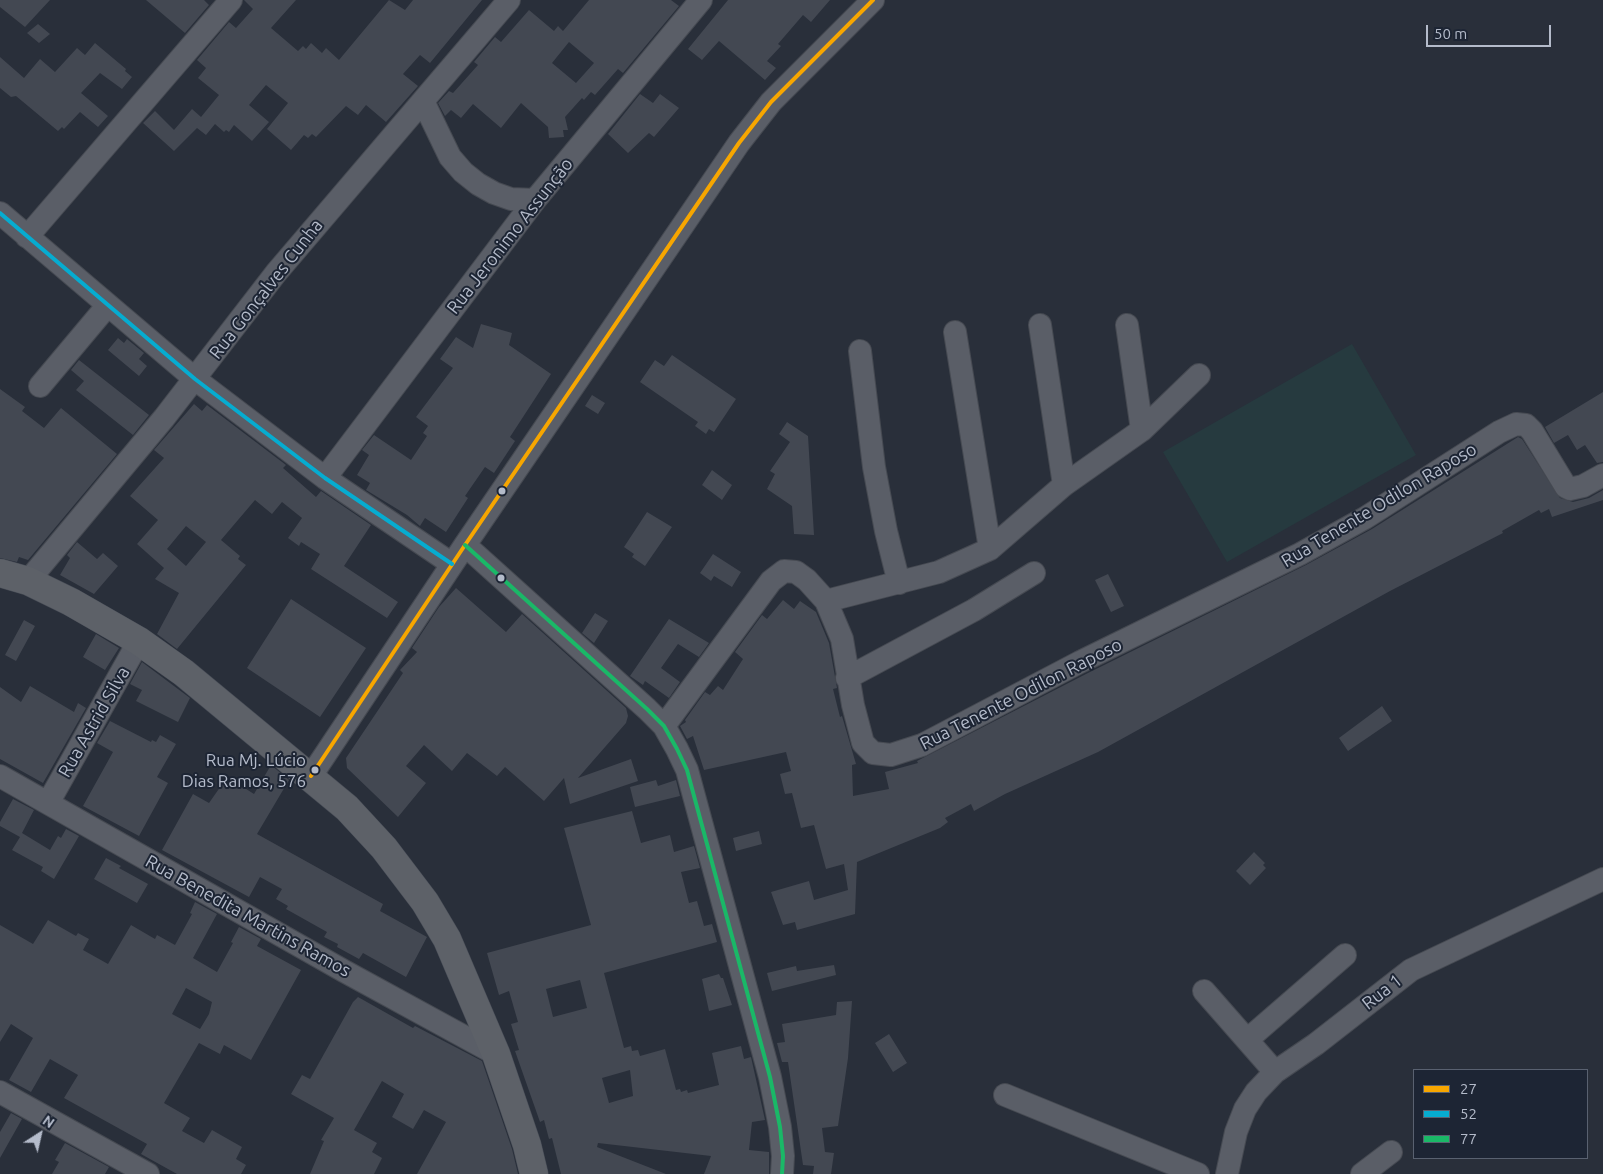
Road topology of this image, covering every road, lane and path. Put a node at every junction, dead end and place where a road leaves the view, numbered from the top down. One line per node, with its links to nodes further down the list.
1 (231, 0): 8 (street)
2 (509, 0): 5 (street, Rua Gonçalves Cunha)
3 (701, 0): 6 (street, Rua Jeronimo Assunção)
4 (873, 0): 21 (street)
5 (423, 101): 6 (street); 15 (street, Rua Gonçalves Cunha)
6 (535, 200): 19 (street, Rua Jeronimo Assunção)
7 (0, 213): 8 (street)
8 (27, 237): 9 (street)
9 (108, 305): 15 (street); 16 (street)
10 (1040, 325): 20 (street)
11 (1127, 325): 17 (street)
12 (954, 332): 22 (street)
13 (860, 352): 27 (street)
14 (1199, 375): 17 (street)
15 (194, 379): 19 (street); 26 (street, Rua Gonçalves Cunha)
16 (40, 386)
17 (1142, 430): 20 (street)
18 (1603, 475): 30 (street, Rua Tenente Odilon Raposo)
19 (325, 478): 23 (street)
20 (1064, 485): 22 (street)
21 (465, 545): 23 (street); 31 (street)
22 (990, 549): 27 (street)
23 (452, 564): 33 (street)
24 (0, 573): 26 (main road)
25 (1034, 573): 30 (street)
26 (28, 581): 29 (main road)
27 (899, 583): 28 (street)
28 (826, 601): 30 (street, Rua Tenente Odilon Raposo); 31 (street, Rua Tenente Odilon Raposo)
29 (140, 641): 33 (main road); 34 (street, Rua Astrid Silva)
30 (847, 678)
31 (664, 726): 46 (street)
32 (0, 776): 34 (street, Rua Benedita Martins Ramos)
33 (311, 776): 39 (main road)
34 (48, 803): 39 (street, Rua Benedita Martins Ramos)
35 (1603, 879): 40 (street, Rua 1)
36 (1345, 954): 38 (street)
37 (1204, 991): 38 (street)
38 (1247, 1040): 40 (street)
39 (496, 1054): 45 (main road)
40 (1275, 1072): 48 (street, Rua 1)
41 (0, 1092): 44 (street)
42 (1005, 1095): 47 (street)
43 (1391, 1152): 49 (street)
44 (148, 1174)
45 (534, 1174)
46 (782, 1174)
47 (1198, 1174)
48 (1227, 1174)
49 (1362, 1174)

